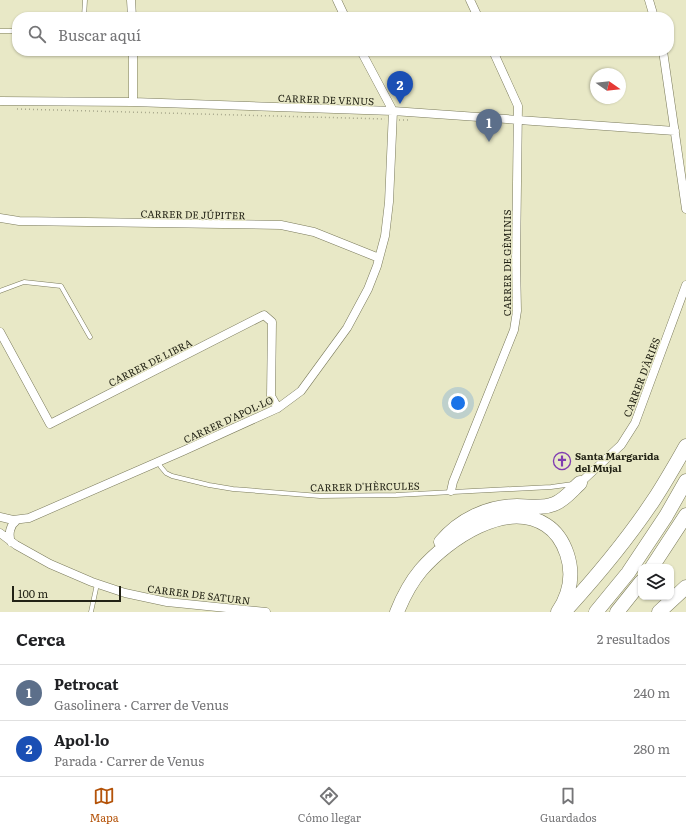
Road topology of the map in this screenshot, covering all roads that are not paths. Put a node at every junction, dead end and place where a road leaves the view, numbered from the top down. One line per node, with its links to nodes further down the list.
1 (85, 0): 6 (lane)
2 (131, 0): 7 (street)
3 (337, 0): 8 (street)
4 (470, 0): 9 (street)
5 (649, 0): 10 (street)
6 (84, 12)
7 (132, 12)
8 (343, 12)
9 (476, 12)
10 (653, 12)
11 (0, 31): 12 (lane)
12 (12, 31)
13 (133, 56): 18 (street)
14 (364, 56): 19 (street)
15 (495, 56): 20 (street, CARRER DE GÈMINIS)
16 (664, 56): 21 (street)
17 (0, 101): 18 (street, CARRER DE VENUS)
18 (133, 102): 19 (street, CARRER DE VENUS)
19 (393, 111): 20 (street, CARRER DE VENUS); 24 (street, CARRER D'APOL·LO)
20 (518, 120): 21 (street, CARRER DE VENUS); 34 (street, CARRER DE GÈMINIS)
21 (675, 131): 22 (street)
22 (686, 209)
23 (0, 218): 24 (street, CARRER DE JÚPITER)
24 (379, 258): 29 (street, CARRER D'APOL·LO)
25 (686, 285): 33 (street, CARRER D'ÀRIES)
26 (0, 291): 28 (lane)
27 (0, 332): 29 (street, CARRER DE LIBRA)
28 (90, 337)
29 (278, 408): 31 (street, CARRER D'APOL·LO)
30 (686, 446): 50 (highway)
31 (158, 462): 34 (lane, CARRER D'HÈRCULES); 37 (street, CARRER D'APOL·LO)
32 (686, 481): 51 (highway)
33 (580, 483): 34 (lane, CARRER D'HÈRCULES); 41 (highway)
34 (452, 491)
35 (686, 515): 40 (highway)
36 (0, 517): 37 (street, CARRER D'APOL·LO)
37 (17, 520): 39 (street)
38 (0, 533): 39 (street, CARRER DE SATURN)
39 (11, 542): 42 (street, CARRER DE SATURN)
40 (654, 564)
41 (422, 569): 48 (highway); 49 (highway)
42 (97, 583): 46 (lane); 47 (street, CARRER DE SATURN)
43 (638, 586): 52 (highway)
44 (686, 587): 53 (highway)
45 (686, 599): 54 (highway)
46 (91, 612)
47 (266, 612)
48 (397, 612)
49 (558, 612)
50 (564, 612)
51 (596, 612)
52 (617, 612)
53 (659, 612)
54 (664, 612)

